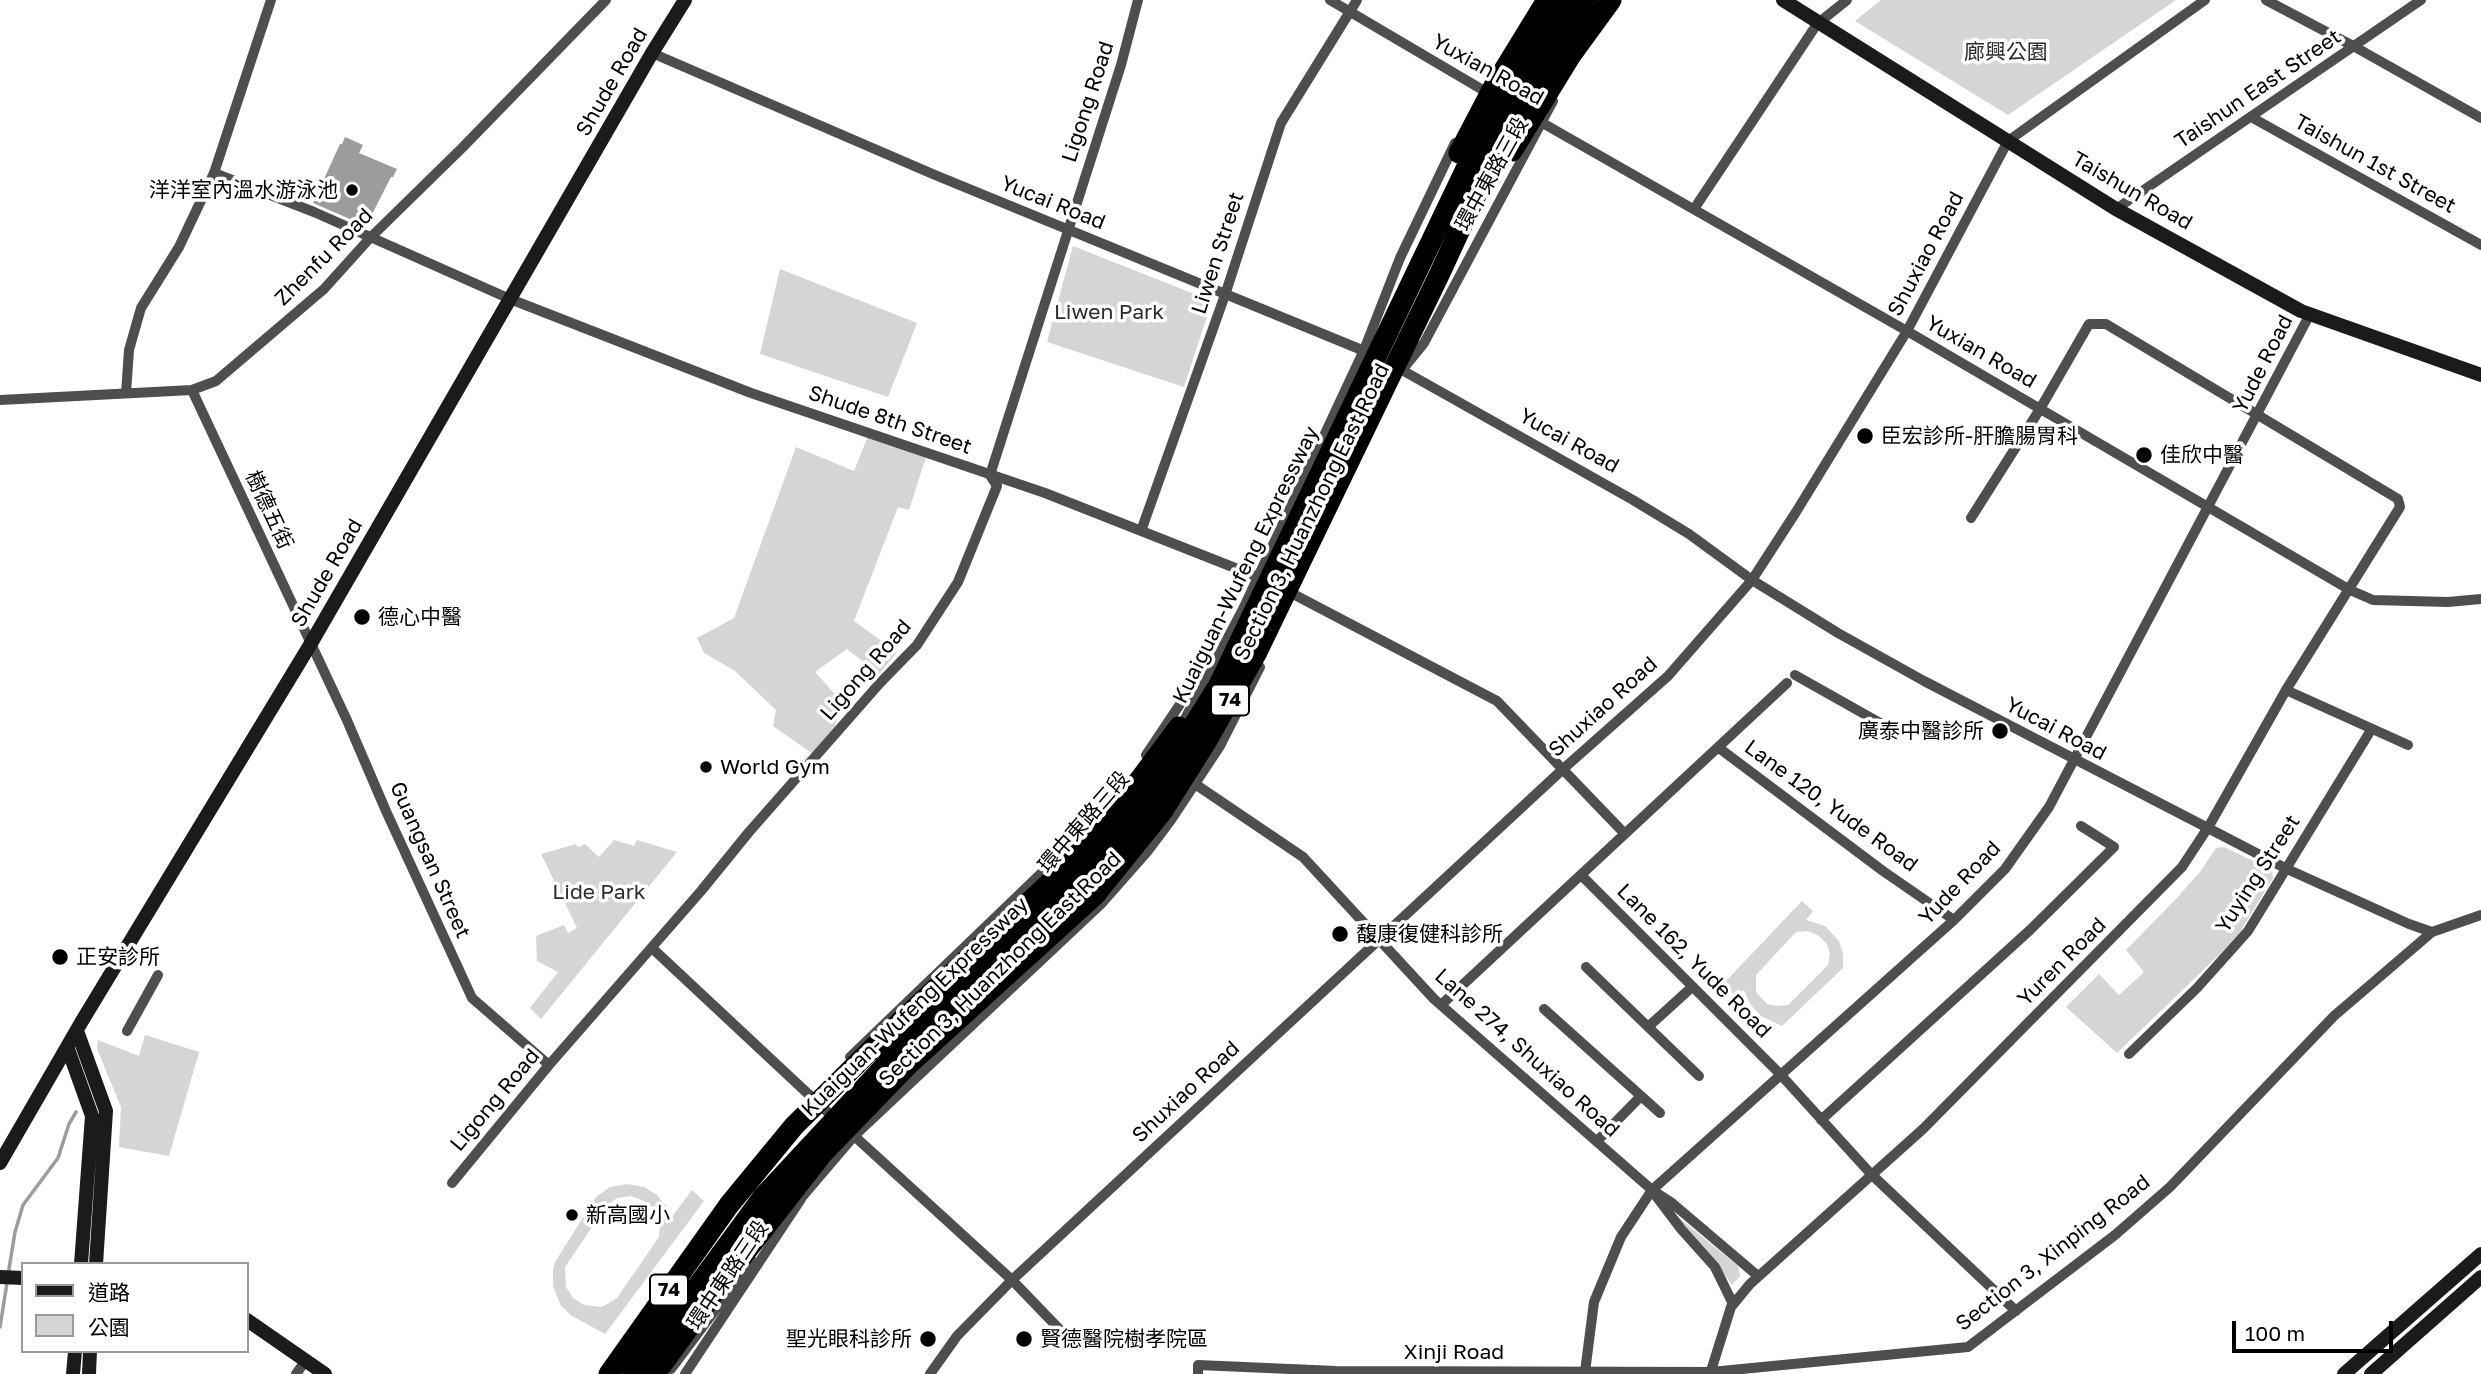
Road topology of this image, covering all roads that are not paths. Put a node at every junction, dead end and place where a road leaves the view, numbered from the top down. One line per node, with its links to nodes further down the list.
1 (271, 0): 31 (street)
2 (606, 0): 35 (street, Zhenfu Road)
3 (685, 0): 23 (street, Shude Road)
4 (1139, 0): 34 (street, Ligong Road)
5 (1330, 0): 20 (street, Yuxian Road)
6 (1357, 0): 20 (street, Liwen Street)
7 (1541, 0): 24 (street, 環中東路三段)
8 (1547, 0): 37 (highway)
9 (1556, 0): 25 (street, 環中東路三段)
10 (1568, 0): 37 (highway, Kuaiguan-Wufeng Expressway / 74)
11 (1587, 0): 38 (highway, Kuaiguan-Wufeng Expressway / 74)
12 (1598, 0): 26 (street, Section 3, Huanzhong East Road)
13 (1611, 0): 38 (highway)
14 (1621, 0): 29 (street, 環中東路三段)
15 (1783, 0): 21 (street, Taishun Road)
16 (1847, 0): 21 (street)
17 (2205, 0): 30 (street, Shuxiao Road)
18 (2266, 0): 22 (street)
19 (2421, 0): 22 (street, Taishun East Street)
20 (1349, 13): 24 (street, Yuxian Road); 39 (street, Liwen Street)
21 (1817, 24): 30 (street, Taishun Road); 32 (street)
22 (2355, 47): 27 (street, Taishun East Street); 28 (street)
23 (652, 53): 34 (street, Yucai Road); 40 (street, Shude Road)
24 (1482, 90): 25 (street, Yuxian Road); 43 (street, 環中東路三段)
25 (1495, 97): 26 (street, Yuxian Road); 43 (street, 環中東路三段)
26 (1524, 113): 29 (street, Yuxian Road); 44 (street, Section 3, Huanzhong East Road)
27 (2251, 117): 33 (street, Taishun East Street); 36 (street, Taishun 1st Street)
28 (2481, 118)
29 (1543, 122): 32 (street, Yuxian Road); 44 (street, 環中東路三段)
30 (2008, 141): 33 (street, Taishun Road); 42 (street, Shuxiao Road)
31 (214, 173): 35 (street, Shude 8th Street); 47 (street)
32 (1694, 209): 42 (street, Yuxian Road)
33 (2116, 209): 41 (street, Taishun Road)
34 (1067, 230): 39 (street, Yucai Road); 51 (street, Ligong Road)
35 (370, 238): 40 (street, Shude 8th Street); 46 (street, Zhenfu Road)
36 (2481, 245)
37 (1420, 263): 62 (highway, Kuaiguan-Wufeng Expressway / 74)
38 (1440, 273): 121 (highway, Kuaiguan-Wufeng Expressway / 74)
39 (1225, 295): 43 (street, Yucai Road); 54 (street, Liwen Street)
40 (510, 299): 51 (street, Shude 8th Street); 61 (street, Shude Road)
41 (2310, 314): 45 (street, Taishun Road); 50 (street, Yude Road)
42 (1907, 331): 49 (street, Yuxian Road); 56 (street, Shuxiao Road)
43 (1364, 350): 44 (street, Yucai Road); 55 (street, 環中東路三段)
44 (1402, 370): 56 (street, Yucai Road); 58 (street, Section 3, Huanzhong East Road)
45 (2481, 375)
46 (192, 390): 47 (street, Zhenfu Road); 61 (street, 樹德五街)
47 (126, 393): 48 (street, Zhenfu Road)
48 (0, 400)
49 (2040, 409): 50 (street, Yuren Road); 52 (street, Yuxian Road); 53 (street)
50 (2258, 414): 52 (street, Yude Road); 57 (street, Yuren Road)
51 (990, 475): 54 (street, Shude 8th Street); 80 (street, Ligong Road)
52 (2210, 507): 57 (street, Yuxian Road); 68 (street, Yude Road)
53 (1972, 518)
54 (1141, 531): 55 (street, Shude 8th Street)
55 (1258, 577): 60 (street, 環中東路三段)
56 (1752, 580): 68 (street, Yucai Road); 69 (street, Shuxiao Road)
57 (2350, 590): 59 (street, Yuxian Road); 63 (street, Yuren Road)
58 (1295, 595): 69 (street); 70 (street, Section 3, Huanzhong East Road)
59 (2481, 599)
60 (1243, 609): 95 (street, Section 3, Huanzhong East Road); 96 (street, 環中東路三段)
61 (310, 645): 87 (street, Shude Road); 91 (street, Guangsan Street)
62 (1219, 685): 130 (highway, 74); 132 (highway, Kuaiguan-Wufeng Expressway / 74)
63 (2286, 690): 65 (street); 72 (street, Yuren Road)
64 (1882, 724): 67 (street)
65 (2371, 730): 66 (street); 74 (street, Yuying Street)
66 (2409, 745)
67 (1719, 748): 73 (street); 77 (street, Lane 120, Yude Road)
68 (2073, 760): 72 (street, Yucai Road); 77 (street, Yude Road)
69 (1562, 770): 73 (street); 79 (street, Shuxiao Road)
70 (1195, 784): 79 (street, Lane 274, Shuxiao Road); 99 (street, Section 3, Huanzhong East Road)
71 (2081, 826): 98 (street)
72 (2206, 828): 74 (street, Yucai Road); 102 (street, Yuren Road)
73 (1625, 834): 75 (street)
74 (2287, 869): 78 (street, Yucai Road); 90 (street, Yuying Street)
75 (1581, 875): 83 (street, Lane 162, Yude Road); 84 (street)
76 (2481, 915): 78 (street, Section 3, Xinping Road)
77 (1954, 920): 92 (street, Yude Road)
78 (2432, 932): 115 (street, Section 3, Xinping Road)
79 (1379, 940): 84 (street, Lane 274, Shuxiao Road); 113 (street, Shuxiao Road)
80 (652, 948): 91 (street, Ligong Road); 95 (street)
81 (1586, 967): 86 (street)
82 (158, 975): 88 (street)
83 (1692, 987): 86 (street); 92 (street, Lane 162, Yude Road)
84 (1441, 1005): 100 (street, Lane 274, Shuxiao Road)
85 (1544, 1009): 94 (street)
86 (1648, 1027): 93 (street)
87 (77, 1031): 89 (street, Shude Road); 108 (street)
88 (127, 1031)
89 (68, 1049): 101 (street, Shude Road); 107 (street)
90 (2129, 1054)
91 (549, 1065): 103 (street, Ligong Road)
92 (1780, 1074): 98 (street, Lane 162, Yude Road); 104 (street, Yude Road)
93 (1699, 1076)
94 (1640, 1097): 97 (street); 100 (street)
95 (810, 1098): 96 (street); 129 (street, Section 3, Huanzhong East Road)
96 (824, 1109): 99 (street); 131 (street, 環中東路三段)
97 (1660, 1113)
98 (1821, 1120): 102 (street, Lane 162, Yude Road)
99 (854, 1136): 105 (street, Section 3, Huanzhong East Road); 113 (street)
100 (1597, 1141): 104 (street, Lane 274, Shuxiao Road)
101 (0, 1163)
102 (1871, 1174): 109 (street, Yuren Road); 115 (street, Lane 162, Yude Road)
103 (452, 1183)
104 (1652, 1190): 109 (street); 114 (street); 123 (street, Yude Road)
105 (802, 1196): 121 (street, Section 3, Huanzhong East Road); 133 (street, 環中東路三段)
106 (2481, 1254): 135 (street)
107 (81, 1262)
108 (96, 1262)
109 (1758, 1276): 114 (street, Yuren Road)
110 (0, 1277): 112 (street)
111 (2481, 1277): 136 (street)
112 (21, 1278)
113 (1012, 1280): 117 (street); 134 (street, Shuxiao Road)
114 (1733, 1304): 124 (street)
115 (2016, 1311): 124 (street, Section 3, Xinping Road)
116 (248, 1321): 120 (street)
117 (1169, 1339)
118 (75, 1353): 125 (street)
119 (90, 1353): 126 (street)
120 (306, 1360): 127 (street); 128 (street)
121 (663, 1369)
122 (1198, 1369): 123 (street, Xinji Road)
123 (1585, 1372): 124 (street, Xinji Road)
124 (1710, 1373)
125 (73, 1374)
126 (89, 1374)
127 (296, 1374)
128 (325, 1374)
129 (600, 1374)
130 (609, 1374)
131 (620, 1374)
132 (633, 1374)
133 (685, 1374)
134 (930, 1374)
135 (2344, 1374)
136 (2371, 1374)

